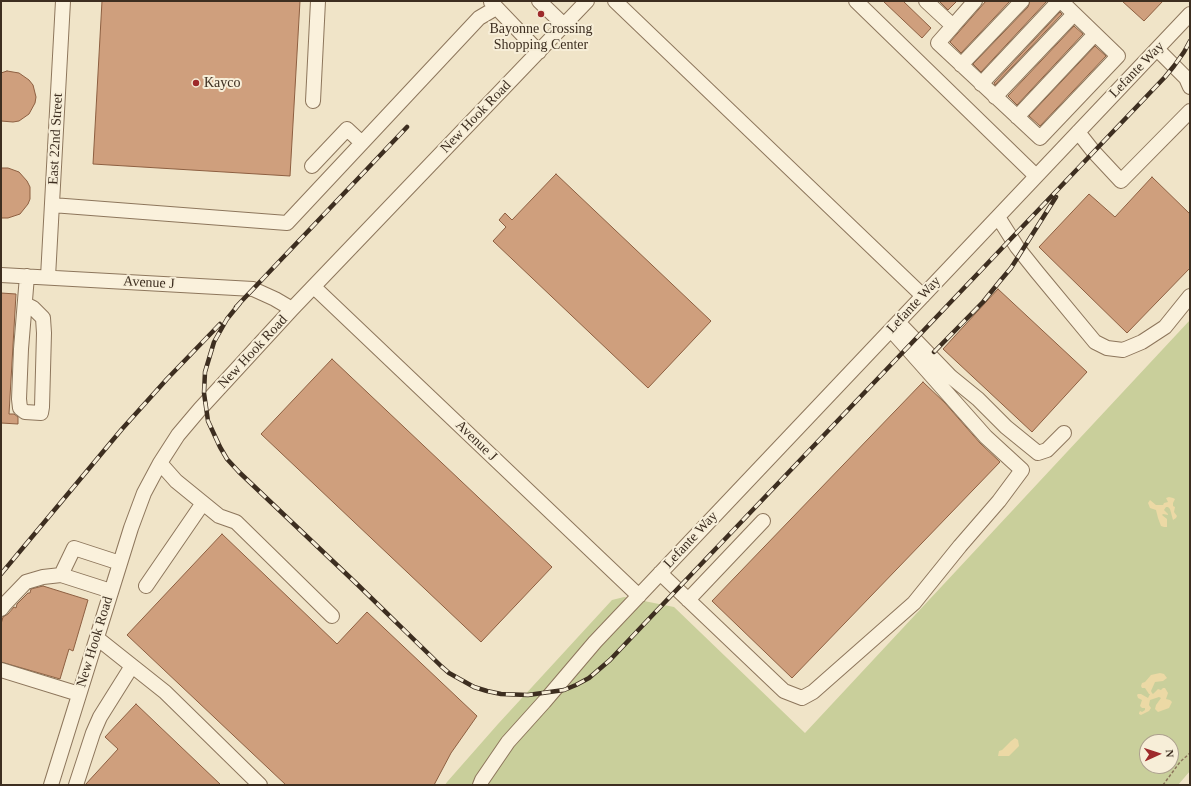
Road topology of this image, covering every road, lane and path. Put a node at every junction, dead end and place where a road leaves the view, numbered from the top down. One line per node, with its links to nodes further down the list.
1 (63, 1): 32 (street, East 22nd Street)
2 (318, 1): 25 (street)
3 (540, 1): 14 (street)
4 (588, 1): 14 (street, New Hook Road)
5 (615, 1): 38 (street)
6 (856, 1): 31 (street)
7 (926, 1): 15 (street)
8 (975, 1): 15 (street)
9 (1022, 1): 20 (street)
10 (1060, 1): 12 (street); 22 (street)
11 (493, 4): 18 (street); 29 (street)
12 (1074, 14): 16 (street); 24 (street)
13 (1190, 14): 17 (street, Lefante Way)
14 (564, 25): 18 (street, New Hook Road)
15 (953, 26): 20 (street)
16 (1095, 34): 19 (street); 27 (street)
17 (1157, 49): 21 (street, Lefante Way); 23 (street)
18 (539, 52): 37 (street, New Hook Road)
19 (1118, 56): 21 (street); 27 (street)
20 (961, 65): 22 (street)
21 (1135, 72): 28 (street, Lefante Way)
22 (981, 84): 24 (street)
23 (1190, 87)
24 (995, 97): 27 (street)
25 (312, 101)
26 (1190, 111): 28 (street)
27 (1017, 117)
28 (1078, 132): 31 (street, Lefante Way)
29 (362, 143): 30 (street); 32 (street)
30 (312, 166)
31 (1036, 176): 33 (street, Lefante Way)
32 (52, 205): 36 (street, East 22nd Street)
33 (998, 217): 38 (street, Lefante Way); 39 (street)
34 (1, 275): 35 (street, Avenue J)
35 (26, 276): 36 (street, Avenue J); 40 (street)
36 (48, 277): 41 (street, Avenue J)
37 (314, 287): 41 (street, New Hook Road); 52 (street, Avenue J)
38 (923, 296): 42 (street, Lefante Way)
39 (1190, 296)
40 (25, 304): 40 (street)
41 (292, 310): 44 (street, New Hook Road)
42 (894, 326): 43 (street); 48 (street, Lefante Way); 53 (street)
43 (1064, 433)
44 (160, 463): 45 (street); 47 (street, New Hook Road)
45 (203, 503): 50 (street); 55 (street)
46 (763, 521): 53 (street)
47 (120, 563): 49 (street); 51 (street, New Hook Road)
48 (660, 573): 52 (street, Lefante Way); 53 (street)
49 (61, 575): 51 (street); 54 (street)
50 (146, 586)
51 (111, 591): 56 (street, New Hook Road)
52 (639, 596): 65 (street, Lefante Way)
53 (688, 600)
54 (1, 609)
55 (332, 616)
56 (97, 638): 57 (street); 59 (street, New Hook Road)
57 (132, 666): 62 (street); 64 (street)
58 (1, 670): 59 (street)
59 (79, 694): 61 (street, New Hook Road)
60 (1190, 753): 66 (path)
61 (56, 769): 62 (street); 63 (street, New Hook Road)
62 (77, 781)
63 (52, 785)
64 (260, 785)
65 (480, 785)
66 (1163, 785)

